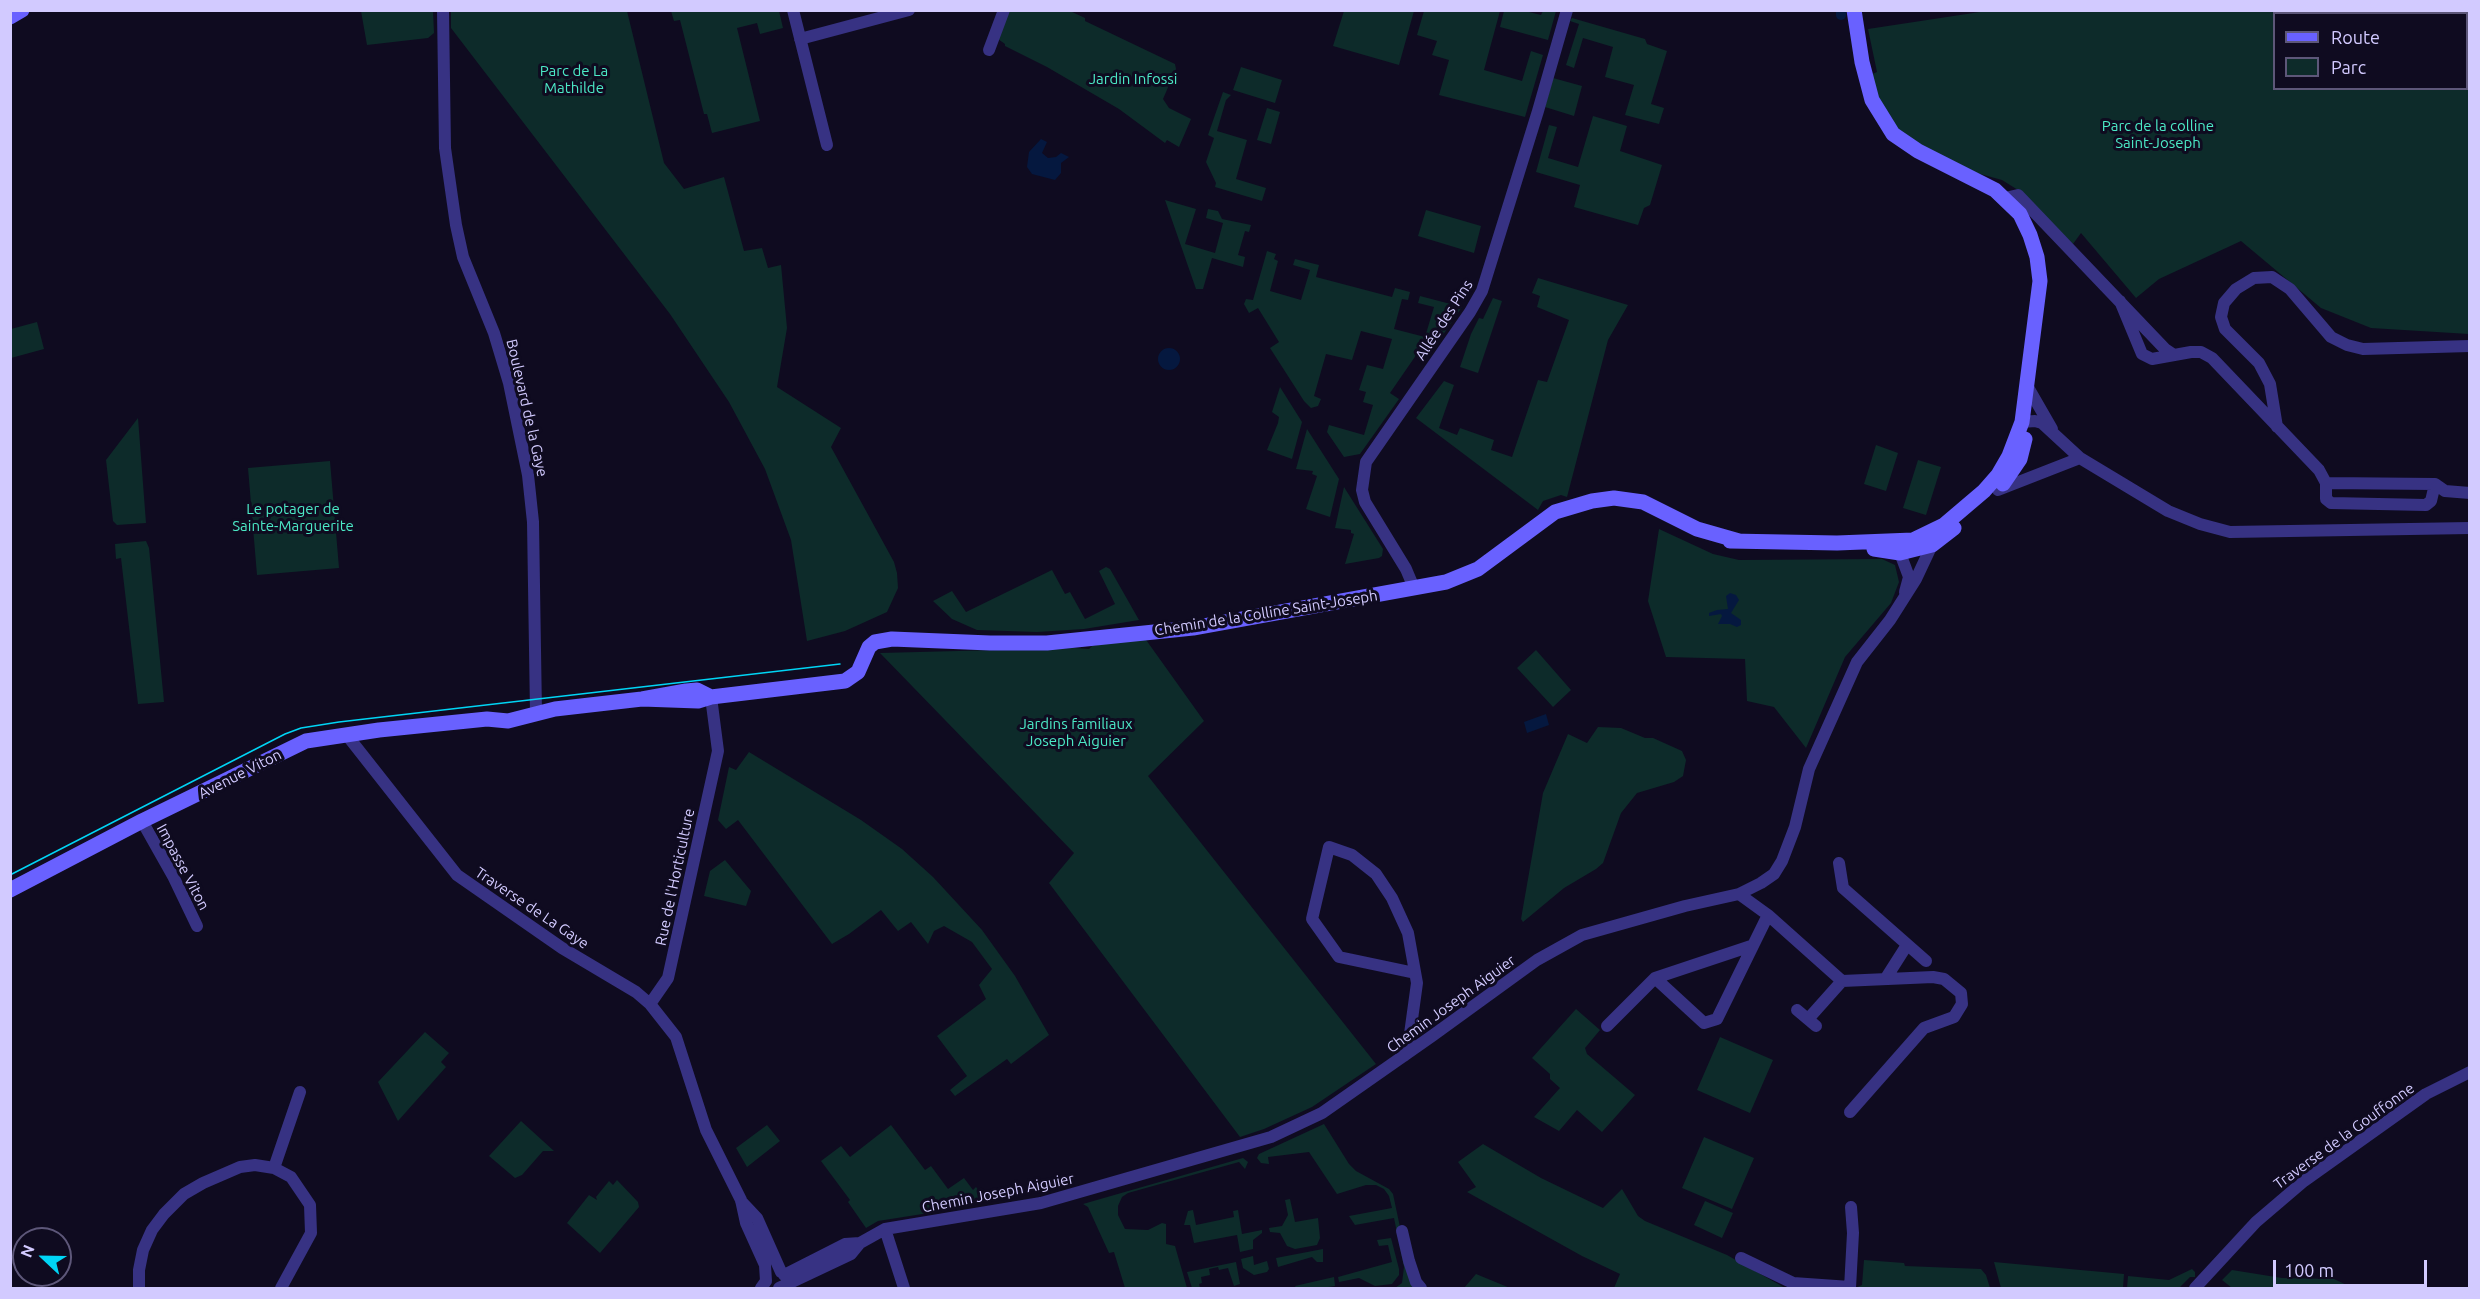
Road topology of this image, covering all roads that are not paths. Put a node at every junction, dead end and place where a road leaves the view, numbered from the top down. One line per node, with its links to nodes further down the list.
1 (22, 10): 8 (street)
2 (442, 10): 33 (street, Boulevard de la Gaye)
3 (793, 10): 9 (street)
4 (909, 10): 9 (street)
5 (1004, 10): 10 (street)
6 (1567, 10): 29 (street, Allée des Pins)
7 (1854, 10): 12 (street, Chemin de la Colline Saint-Joseph)
8 (10, 17)
9 (800, 39): 11 (street)
10 (989, 50)
11 (827, 145)
12 (2005, 198): 13 (street); 16 (street, Chemin de la Colline Saint-Joseph)
13 (2120, 301): 15 (street); 15 (street)
14 (2469, 346): 18 (street)
15 (2174, 355): 18 (street)
16 (2029, 383): 17 (street, Chemin de la Colline Saint-Joseph); 19 (street)
17 (2025, 421): 19 (street); 20 (street, Chemin de la Colline Saint-Joseph); 22 (street, Chemin de la Colline Saint-Joseph)
18 (2277, 427): 23 (street)
19 (2056, 435): 21 (street)
20 (2009, 456): 22 (street, Chemin de la Colline Saint-Joseph); 27 (street, Chemin de la Colline Saint-Joseph)
21 (2080, 458): 22 (street); 26 (street)
22 (2016, 478): 28 (street, Chemin de la Colline Saint-Joseph)
23 (2326, 483): 24 (street); 24 (street)
24 (2434, 484): 25 (street)
25 (2469, 493)
26 (2469, 528)
27 (1907, 544): 28 (street, Chemin de la Colline Saint-Joseph); 29 (street, Chemin de la Colline Saint-Joseph); 30 (street, Chemin Joseph Aiguier)
28 (1932, 545): 30 (street, Chemin Joseph Aiguier)
29 (1414, 588): 31 (street, Chemin de la Colline Saint-Joseph)
30 (1901, 605): 38 (street, Chemin Joseph Aiguier)
31 (711, 697): 32 (street, Chemin de la Colline Saint-Joseph); 48 (street, Rue de l'Horticulture)
32 (642, 699): 33 (street, Avenue Viton)
33 (536, 713): 34 (street, Avenue Viton)
34 (346, 734): 35 (street, Avenue Viton); 48 (street, Traverse de La Gaye)
35 (142, 821): 37 (street, Avenue Viton); 40 (street, Impasse Viton)
36 (1839, 863): 41 (street)
37 (10, 890)
38 (1739, 894): 39 (street); 51 (street, Chemin Joseph Aiguier)
39 (1768, 915): 42 (street); 47 (street)
40 (197, 926)
41 (1907, 945): 43 (street); 46 (street)
42 (1751, 946): 45 (street); 45 (street)
43 (1926, 961)
44 (1415, 973): 44 (street); 51 (street)
45 (1655, 978): 50 (street)
46 (1886, 978): 47 (street); 54 (street)
47 (1842, 981): 49 (street)
48 (650, 1004): 60 (street)
49 (1797, 1010)
50 (1607, 1026)
51 (1404, 1056): 57 (street, Chemin Joseph Aiguier)
52 (2469, 1072): 66 (street, Traverse de la Gouffonne)
53 (300, 1092): 55 (street)
54 (1850, 1112)
55 (274, 1168): 61 (street); 62 (street)
56 (1851, 1207): 65 (street)
57 (885, 1229): 60 (street, Chemin Joseph Aiguier); 63 (street)
58 (1402, 1231): 64 (street)
59 (1741, 1258): 65 (street)
60 (774, 1282)
61 (139, 1288)
62 (281, 1288)
63 (904, 1288)
64 (1421, 1288)
65 (1850, 1288)
66 (2195, 1288)

